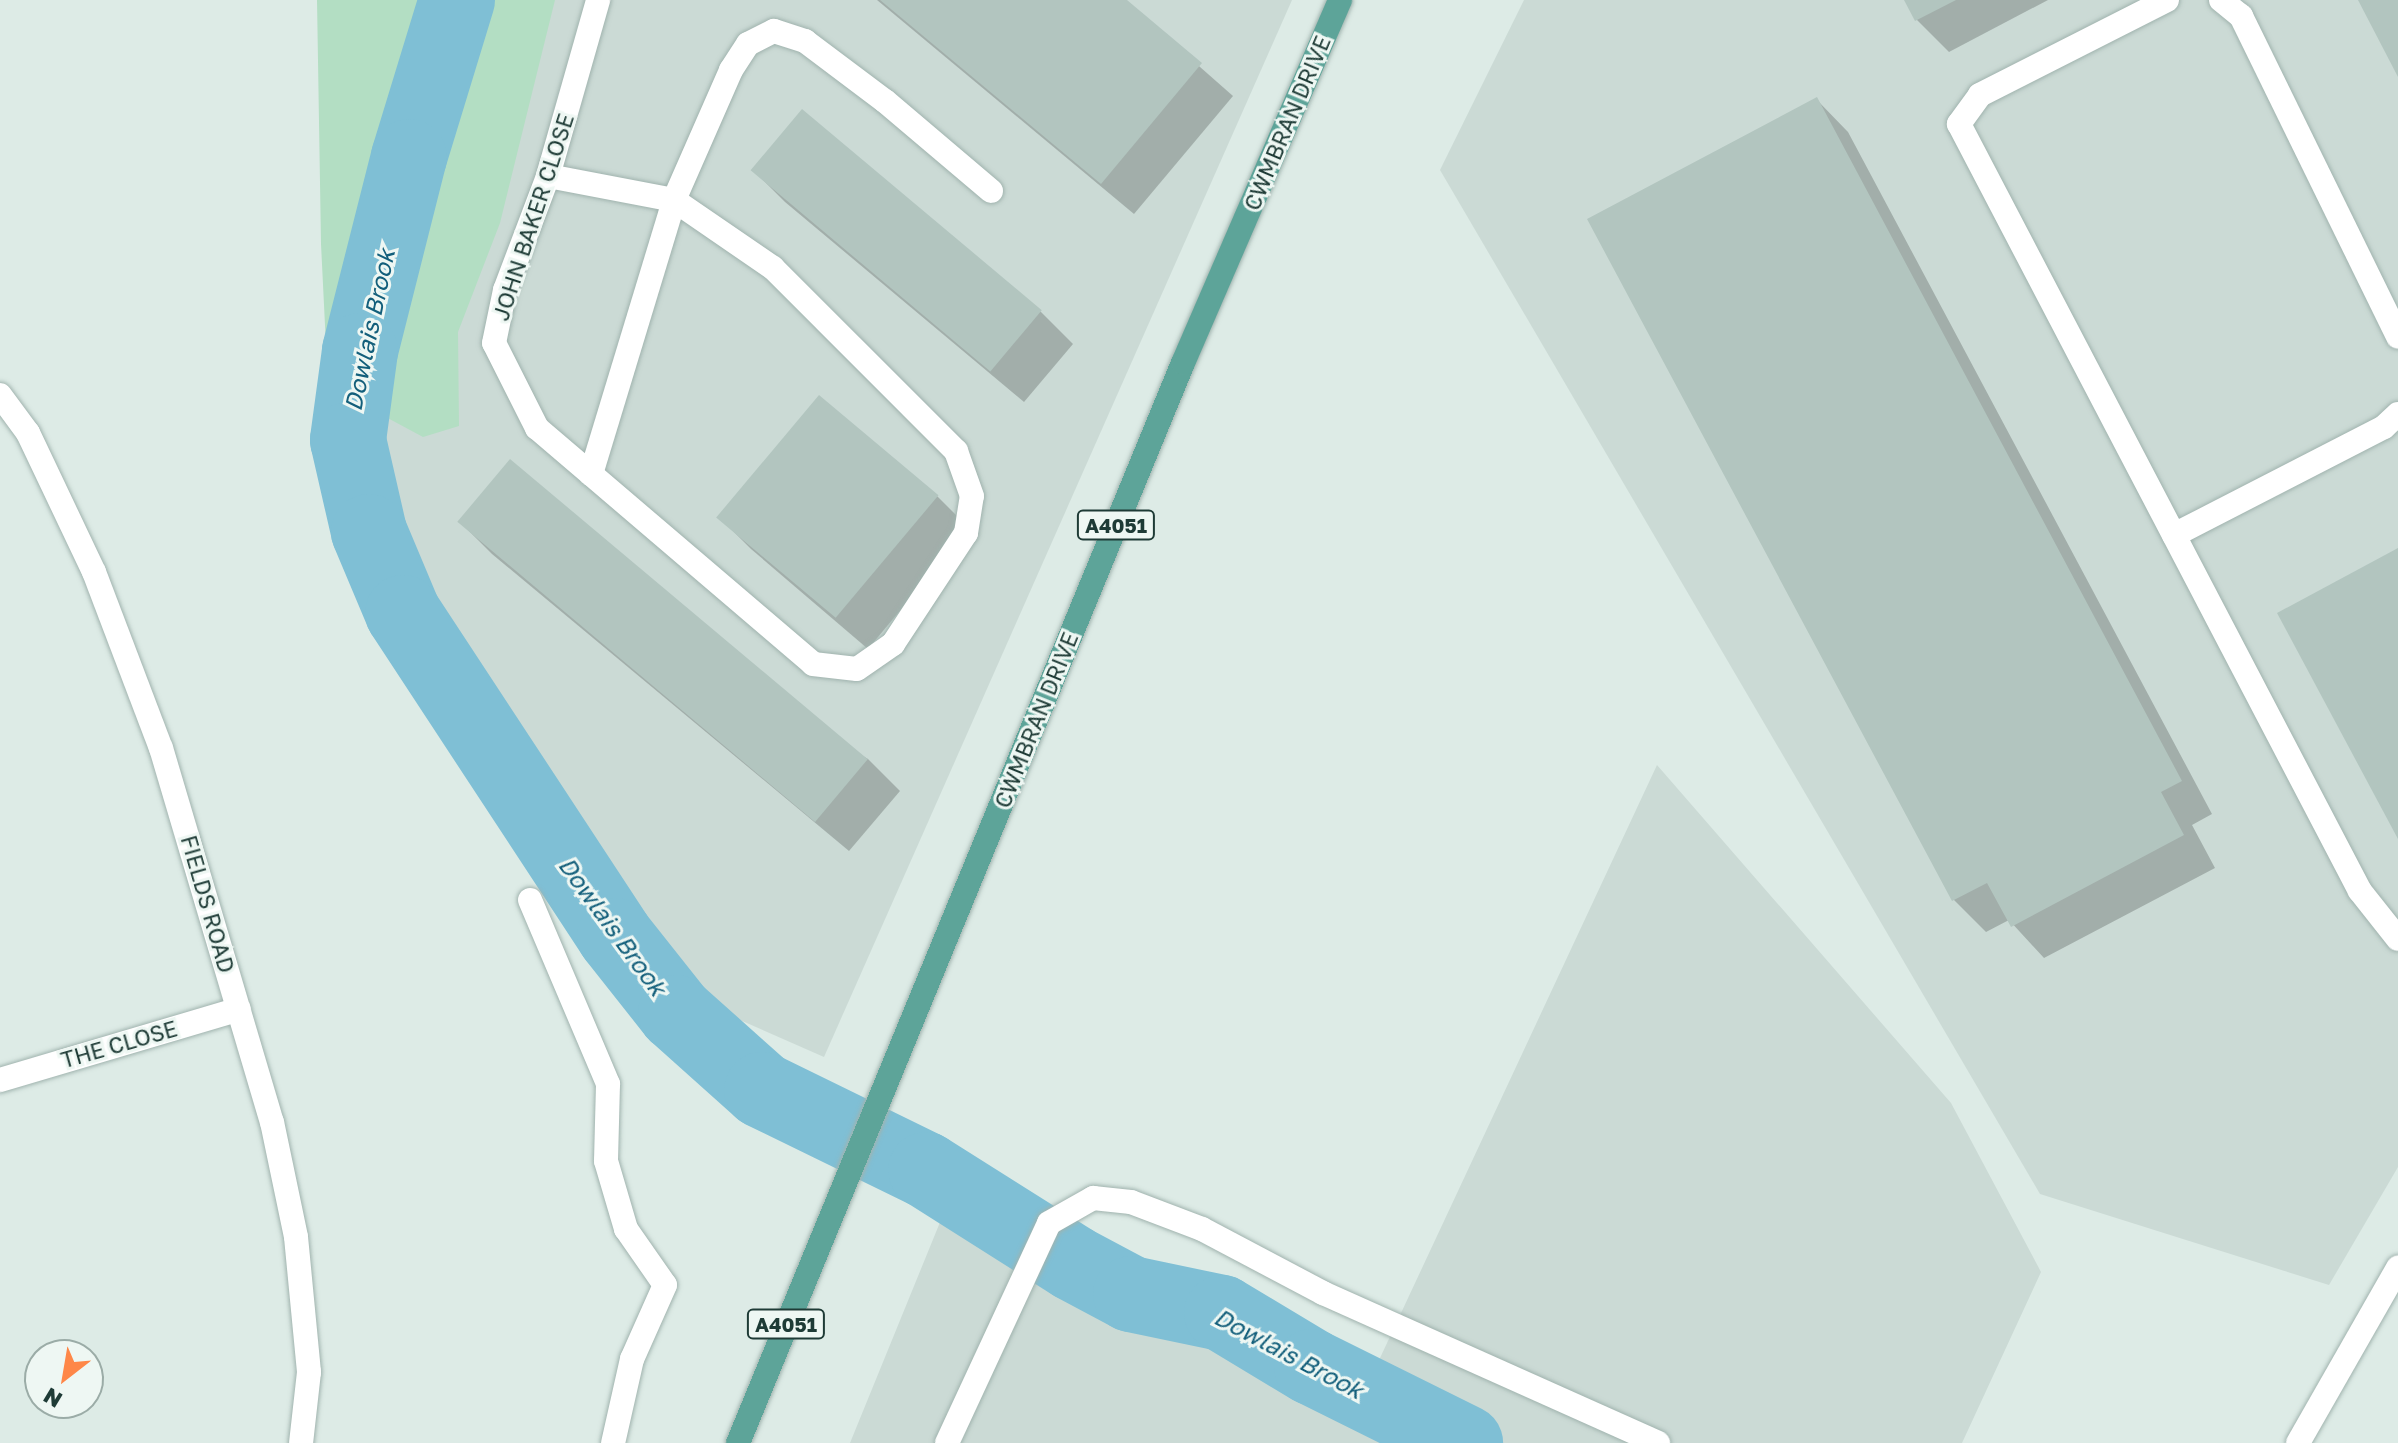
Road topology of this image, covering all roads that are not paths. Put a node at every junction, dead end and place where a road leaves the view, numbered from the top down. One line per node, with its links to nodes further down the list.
1 (598, 0): 5 (street, JOHN BAKER CLOSE)
2 (1340, 0): 20 (main road, CWMBRAN DRIVE / A4051)
3 (2167, 0): 12 (street)
4 (2221, 0): 8 (street)
5 (548, 176): 7 (street); 11 (street, JOHN BAKER CLOSE)
6 (991, 191): 7 (street)
7 (674, 200): 11 (street); 11 (street)
8 (2398, 337)
9 (0, 395): 15 (street, FIELDS ROAD)
10 (2398, 414): 12 (street)
11 (591, 474)
12 (2174, 535): 14 (street)
13 (530, 900): 19 (street)
14 (2398, 939)
15 (239, 1009): 16 (street, THE CLOSE); 18 (street, FIELDS ROAD)
16 (0, 1080)
17 (2398, 1268): 23 (street)
18 (301, 1443)
19 (613, 1443)
20 (738, 1443)
21 (947, 1443): 22 (street)
22 (1658, 1443)
23 (2298, 1443)

